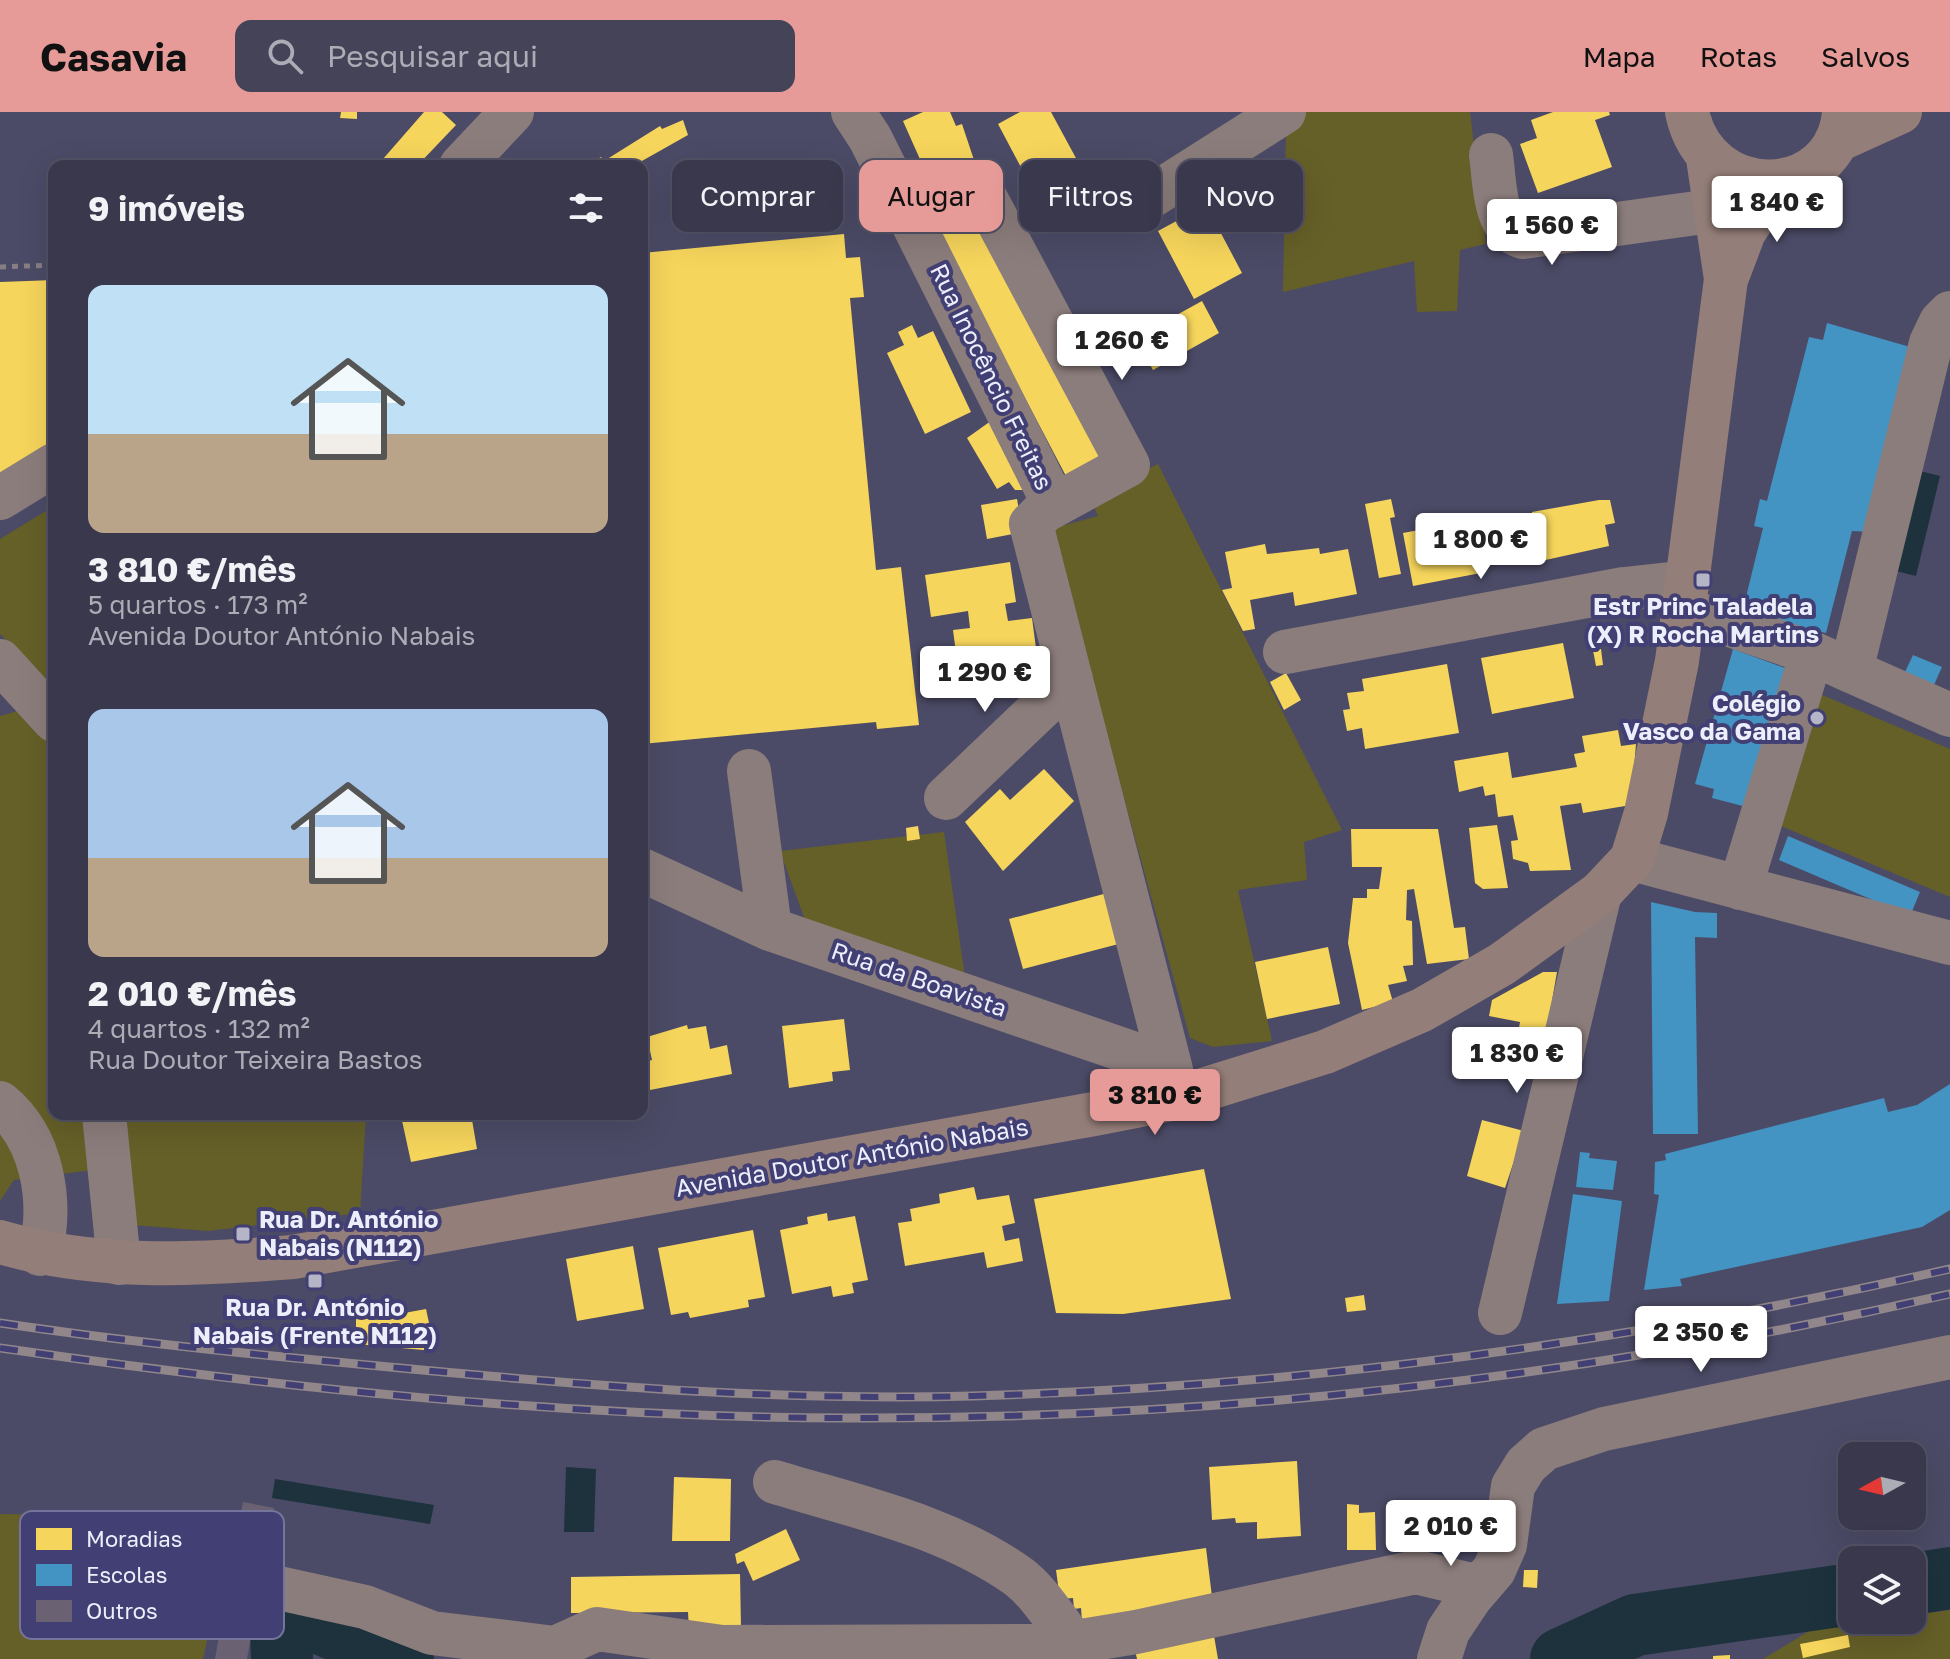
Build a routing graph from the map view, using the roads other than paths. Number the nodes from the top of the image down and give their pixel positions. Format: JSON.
{"nodes":[{"id":1,"x":512,"y":112,"type":"edge"},
{"id":2,"x":853,"y":112,"type":"edge"},
{"id":3,"x":1284,"y":112,"type":"edge"},
{"id":4,"x":1687,"y":112,"type":"edge"},
{"id":5,"x":1900,"y":112,"type":"edge"},
{"id":6,"x":1840,"y":126,"type":"edge"},
{"id":7,"x":1491,"y":155,"type":"dead end"},
{"id":8,"x":1708,"y":158,"type":"junction"},
{"id":9,"x":467,"y":160,"type":"edge"},
{"id":10,"x":1777,"y":182,"type":"junction"},
{"id":11,"x":1161,"y":190,"type":"edge"},
{"id":12,"x":1718,"y":210,"type":"junction"},
{"id":13,"x":1003,"y":231,"type":"edge"},
{"id":14,"x":1726,"y":279,"type":"junction"},
{"id":15,"x":1950,"y":313,"type":"edge"},
{"id":16,"x":48,"y":469,"type":"edge"},
{"id":17,"x":0,"y":498,"type":"edge"},
{"id":18,"x":1044,"y":511,"type":"junction"},
{"id":19,"x":1686,"y":596,"type":"junction"},
{"id":20,"x":1285,"y":652,"type":"dead end"},
{"id":21,"x":1812,"y":653,"type":"junction"},
{"id":22,"x":0,"y":661,"type":"edge"},
{"id":23,"x":1851,"y":671,"type":"junction"},
{"id":24,"x":1071,"y":679,"type":"junction"},
{"id":25,"x":48,"y":713,"type":"edge"},
{"id":26,"x":1950,"y":715,"type":"edge"},
{"id":27,"x":749,"y":771,"type":"dead end"},
{"id":28,"x":946,"y":798,"type":"dead end"},
{"id":29,"x":1632,"y":859,"type":"junction"},
{"id":30,"x":648,"y":873,"type":"edge"},
{"id":31,"x":1740,"y":888,"type":"junction"},
{"id":32,"x":1600,"y":893,"type":"junction"},
{"id":33,"x":770,"y":929,"type":"junction"},
{"id":34,"x":1950,"y":943,"type":"edge"},
{"id":35,"x":1174,"y":1082,"type":"junction"},
{"id":36,"x":0,"y":1103,"type":"edge"},
{"id":37,"x":105,"y":1120,"type":"edge"},
{"id":38,"x":20,"y":1248,"type":"edge"},
{"id":39,"x":119,"y":1263,"type":"junction"},
{"id":40,"x":1500,"y":1313,"type":"dead end"},
{"id":41,"x":1950,"y":1357,"type":"edge"},
{"id":42,"x":775,"y":1482,"type":"dead end"},
{"id":43,"x":1479,"y":1587,"type":"junction"},
{"id":44,"x":284,"y":1589,"type":"edge"},
{"id":45,"x":1074,"y":1643,"type":"junction"},
{"id":46,"x":1439,"y":1659,"type":"edge"}],
"edges":[{"from":1,"to":9,"type":"street"},
{"from":2,"to":18,"type":"street","name":"Rua Inocêncio Freitas"},
{"from":3,"to":11,"type":"street"},
{"from":4,"to":8,"type":"main road","name":"Avenida Doutor António Nabais"},
{"from":5,"to":6,"type":"main road"},
{"from":6,"to":10,"type":"main road"},
{"from":7,"to":12,"type":"street"},
{"from":8,"to":10,"type":"main road"},
{"from":8,"to":12,"type":"main road","name":"Avenida Doutor António Nabais"},
{"from":10,"to":14,"type":"main road","name":"Avenida Doutor António Nabais"},
{"from":12,"to":14,"type":"main road","name":"Avenida Doutor António Nabais"},
{"from":13,"to":18,"type":"street"},
{"from":14,"to":19,"type":"main road","name":"Avenida Doutor António Nabais"},
{"from":15,"to":23,"type":"street"},
{"from":16,"to":17,"type":"street"},
{"from":18,"to":24,"type":"street","name":"Rua Inocêncio Freitas"},
{"from":19,"to":20,"type":"street"},
{"from":19,"to":21,"type":"street"},
{"from":19,"to":29,"type":"main road","name":"Avenida Doutor António Nabais"},
{"from":21,"to":23,"type":"street"},
{"from":21,"to":31,"type":"street"},
{"from":22,"to":25,"type":"street"},
{"from":23,"to":26,"type":"street"},
{"from":24,"to":28,"type":"street"},
{"from":24,"to":35,"type":"street","name":"Rua Inocêncio Freitas"},
{"from":27,"to":33,"type":"street"},
{"from":29,"to":31,"type":"street"},
{"from":29,"to":32,"type":"main road","name":"Avenida Doutor António Nabais"},
{"from":30,"to":33,"type":"street","name":"Rua da Boavista"},
{"from":31,"to":34,"type":"street"},
{"from":32,"to":35,"type":"main road","name":"Avenida Doutor António Nabais"},
{"from":32,"to":40,"type":"street"},
{"from":33,"to":35,"type":"street","name":"Rua da Boavista"},
{"from":35,"to":39,"type":"main road","name":"Avenida Doutor António Nabais"},
{"from":36,"to":38,"type":"street"},
{"from":37,"to":39,"type":"street"},
{"from":38,"to":39,"type":"main road","name":"Avenida Doutor António Nabais"},
{"from":41,"to":43,"type":"street"},
{"from":42,"to":45,"type":"street"},
{"from":43,"to":45,"type":"street"},
{"from":43,"to":46,"type":"street"},
{"from":44,"to":45,"type":"street"}]}
